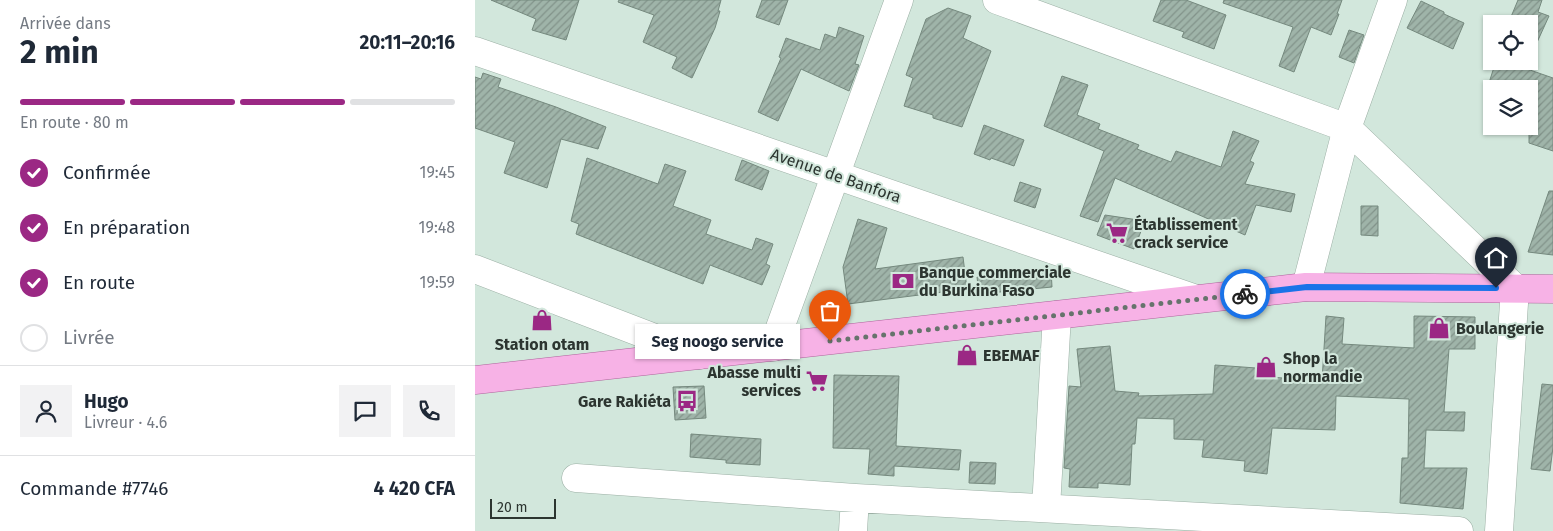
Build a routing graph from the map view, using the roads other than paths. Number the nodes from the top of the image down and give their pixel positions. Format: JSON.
{"nodes":[{"id":1,"x":899,"y":0,"type":"edge"},
{"id":2,"x":997,"y":0,"type":"edge"},
{"id":3,"x":1393,"y":0,"type":"edge"},
{"id":4,"x":475,"y":51,"type":"edge"},
{"id":5,"x":1347,"y":128,"type":"junction"},
{"id":6,"x":836,"y":175,"type":"junction"},
{"id":7,"x":475,"y":269,"type":"edge"},
{"id":8,"x":1307,"y":287,"type":"junction"},
{"id":9,"x":1515,"y":288,"type":"junction"},
{"id":10,"x":1553,"y":289,"type":"edge"},
{"id":11,"x":1196,"y":299,"type":"junction"},
{"id":12,"x":1057,"y":315,"type":"junction"},
{"id":13,"x":773,"y":347,"type":"junction"},
{"id":14,"x":699,"y":355,"type":"junction"},
{"id":15,"x":475,"y":380,"type":"edge"},
{"id":16,"x":576,"y":478,"type":"dead end"},
{"id":17,"x":855,"y":498,"type":"junction"},
{"id":18,"x":1046,"y":508,"type":"junction"},
{"id":19,"x":1244,"y":525,"type":"edge"},
{"id":20,"x":853,"y":531,"type":"edge"},
{"id":21,"x":1459,"y":531,"type":"edge"},
{"id":22,"x":1499,"y":531,"type":"edge"}],
"edges":[{"from":1,"to":6,"type":"street"},
{"from":2,"to":5,"type":"street"},
{"from":3,"to":5,"type":"street"},
{"from":4,"to":6,"type":"street","name":"Avenue de Banfora"},
{"from":5,"to":8,"type":"street"},
{"from":5,"to":9,"type":"street"},
{"from":6,"to":11,"type":"street","name":"Avenue de Banfora"},
{"from":6,"to":13,"type":"street"},
{"from":7,"to":14,"type":"street","name":"Avenue de Banfora"},
{"from":8,"to":9,"type":"main road","name":"Avenue de Banfora"},
{"from":8,"to":11,"type":"main road","name":"Avenue de Banfora"},
{"from":9,"to":10,"type":"main road","name":"Avenue de Banfora"},
{"from":9,"to":22,"type":"street"},
{"from":11,"to":12,"type":"main road","name":"Avenue de Banfora"},
{"from":12,"to":13,"type":"main road","name":"Avenue de Banfora"},
{"from":12,"to":18,"type":"street"},
{"from":13,"to":14,"type":"main road","name":"Avenue de Banfora"},
{"from":14,"to":15,"type":"main road","name":"Avenue de Banfora"},
{"from":16,"to":17,"type":"street"},
{"from":17,"to":18,"type":"street"},
{"from":17,"to":20,"type":"street"},
{"from":18,"to":19,"type":"street"},
{"from":19,"to":21,"type":"street"}]}
